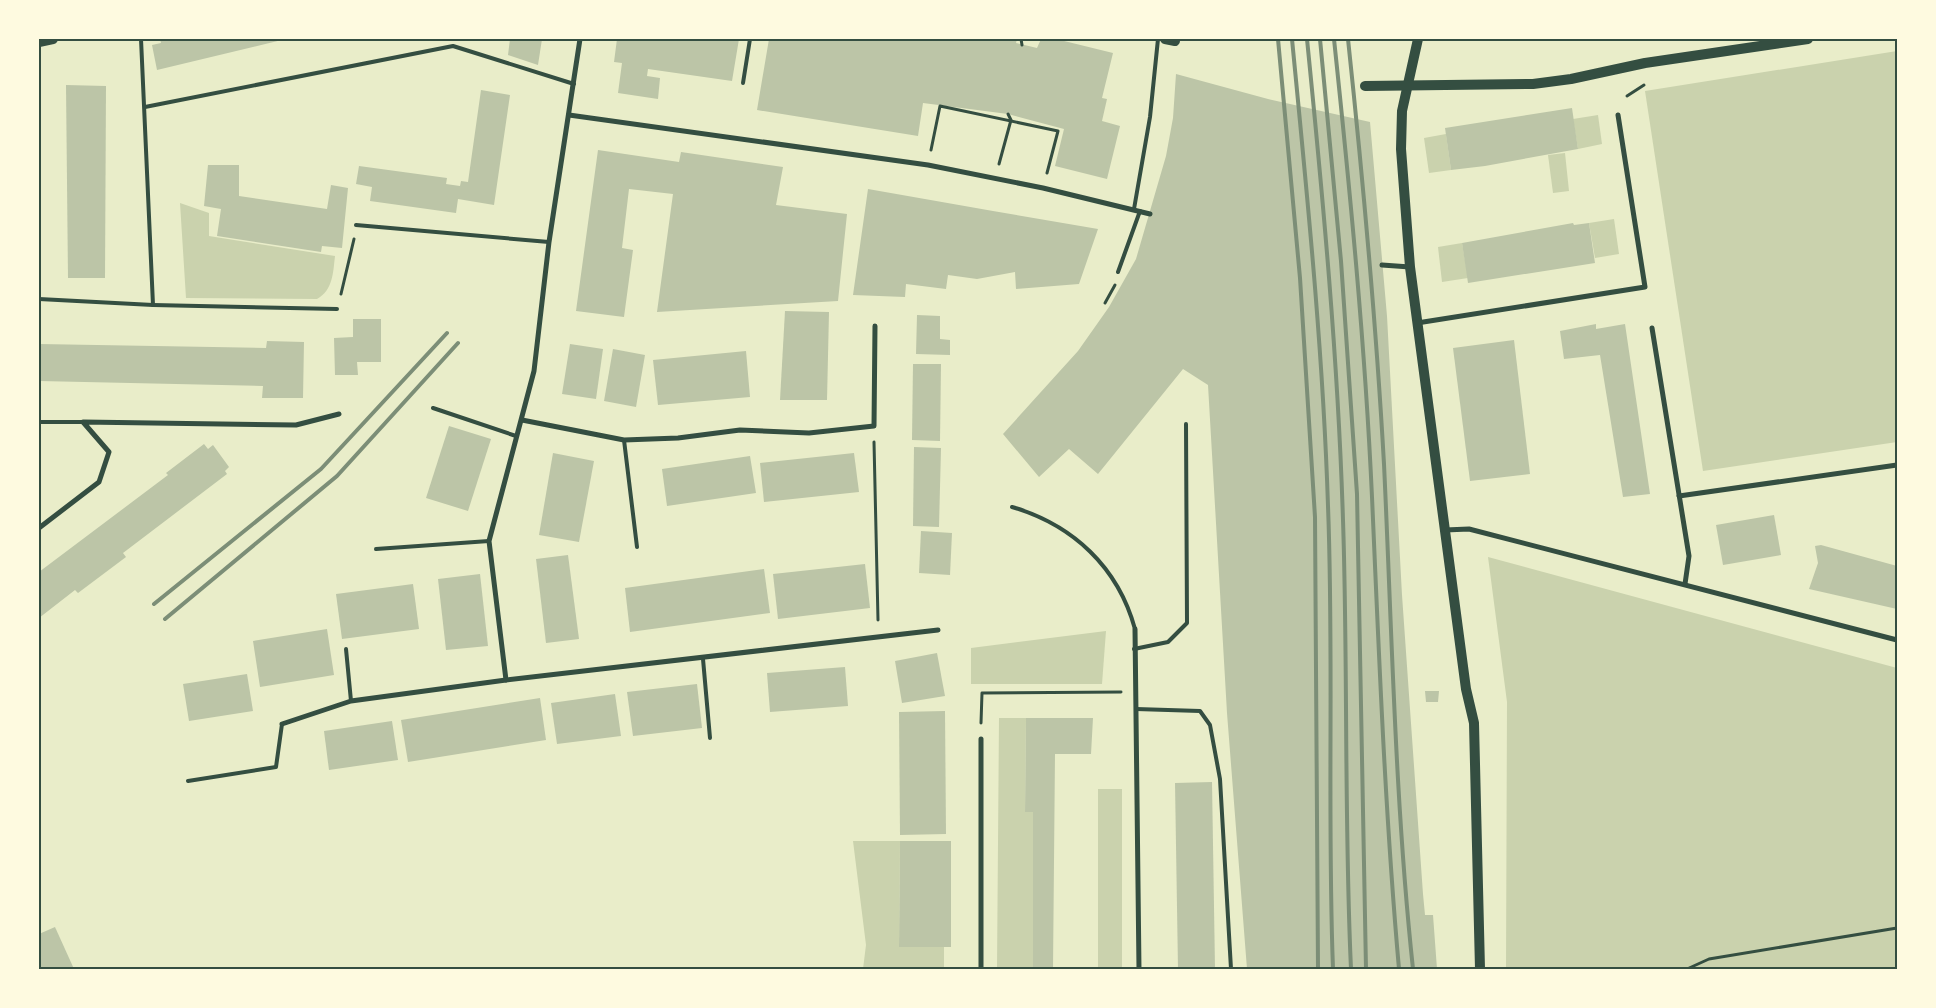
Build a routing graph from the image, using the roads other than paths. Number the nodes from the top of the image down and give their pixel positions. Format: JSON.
{"nodes":[{"id":1,"x":53,"y":39,"type":"edge"},
{"id":2,"x":141,"y":39,"type":"edge"},
{"id":3,"x":580,"y":39,"type":"edge"},
{"id":4,"x":750,"y":39,"type":"edge"},
{"id":5,"x":1158,"y":39,"type":"edge"},
{"id":6,"x":1418,"y":39,"type":"edge"},
{"id":7,"x":1808,"y":39,"type":"edge"},
{"id":8,"x":39,"y":42,"type":"edge"},
{"id":9,"x":744,"y":82,"type":"dead end"},
{"id":10,"x":574,"y":84,"type":"junction"},
{"id":11,"x":1364,"y":86,"type":"dead end"},
{"id":12,"x":1407,"y":86,"type":"junction"},
{"id":13,"x":144,"y":106,"type":"junction"},
{"id":14,"x":569,"y":114,"type":"junction"},
{"id":15,"x":1618,"y":115,"type":"dead end"},
{"id":16,"x":1136,"y":210,"type":"junction"},
{"id":17,"x":1150,"y":214,"type":"dead end"},
{"id":18,"x":356,"y":225,"type":"road end"},
{"id":19,"x":549,"y":242,"type":"junction"},
{"id":20,"x":1382,"y":265,"type":"dead end"},
{"id":21,"x":1410,"y":267,"type":"junction"},
{"id":22,"x":1118,"y":272,"type":"dead end"},
{"id":23,"x":39,"y":299,"type":"edge"},
{"id":24,"x":153,"y":306,"type":"junction"},
{"id":25,"x":337,"y":309,"type":"road end"},
{"id":26,"x":1418,"y":323,"type":"junction"},
{"id":27,"x":875,"y":326,"type":"dead end"},
{"id":28,"x":1652,"y":328,"type":"dead end"},
{"id":29,"x":434,"y":408,"type":"dead end"},
{"id":30,"x":338,"y":414,"type":"dead end"},
{"id":31,"x":522,"y":420,"type":"junction"},
{"id":32,"x":39,"y":422,"type":"edge"},
{"id":33,"x":83,"y":422,"type":"junction"},
{"id":34,"x":1186,"y":424,"type":"dead end"},
{"id":35,"x":516,"y":436,"type":"junction"},
{"id":36,"x":624,"y":440,"type":"junction"},
{"id":37,"x":1897,"y":464,"type":"edge"},
{"id":38,"x":1679,"y":496,"type":"junction"},
{"id":39,"x":1012,"y":507,"type":"dead end"},
{"id":40,"x":39,"y":528,"type":"edge"},
{"id":41,"x":1445,"y":530,"type":"junction"},
{"id":42,"x":489,"y":541,"type":"junction"},
{"id":43,"x":637,"y":546,"type":"dead end"},
{"id":44,"x":376,"y":549,"type":"dead end"},
{"id":45,"x":1685,"y":584,"type":"junction"},
{"id":46,"x":1135,"y":629,"type":"joint"},
{"id":47,"x":938,"y":630,"type":"dead end"},
{"id":48,"x":1897,"y":640,"type":"edge"},
{"id":49,"x":346,"y":649,"type":"dead end"},
{"id":50,"x":1134,"y":649,"type":"junction"},
{"id":51,"x":703,"y":658,"type":"junction"},
{"id":52,"x":506,"y":680,"type":"junction"},
{"id":53,"x":351,"y":701,"type":"junction"},
{"id":54,"x":1136,"y":709,"type":"junction"},
{"id":55,"x":282,"y":724,"type":"joint"},
{"id":56,"x":710,"y":738,"type":"dead end"},
{"id":57,"x":981,"y":739,"type":"road end"},
{"id":58,"x":188,"y":781,"type":"dead end"},
{"id":59,"x":981,"y":969,"type":"edge"},
{"id":60,"x":1139,"y":969,"type":"edge"},
{"id":61,"x":1230,"y":969,"type":"edge"},
{"id":62,"x":1480,"y":969,"type":"edge"}],
"edges":[{"from":1,"to":8,"type":"main road"},
{"from":2,"to":13,"type":"lane"},
{"from":3,"to":10,"type":"street"},
{"from":4,"to":9,"type":"lane"},
{"from":5,"to":16,"type":"lane"},
{"from":6,"to":12,"type":"main road"},
{"from":7,"to":12,"type":"main road"},
{"from":10,"to":13,"type":"lane"},
{"from":10,"to":14,"type":"street"},
{"from":11,"to":12,"type":"main road"},
{"from":12,"to":21,"type":"main road"},
{"from":13,"to":24,"type":"lane"},
{"from":14,"to":16,"type":"street"},
{"from":14,"to":19,"type":"street"},
{"from":15,"to":26,"type":"street"},
{"from":16,"to":17,"type":"street"},
{"from":16,"to":22,"type":"lane"},
{"from":18,"to":19,"type":"lane"},
{"from":19,"to":31,"type":"street"},
{"from":20,"to":21,"type":"street"},
{"from":21,"to":26,"type":"main road"},
{"from":23,"to":24,"type":"lane"},
{"from":24,"to":25,"type":"lane"},
{"from":26,"to":41,"type":"main road"},
{"from":27,"to":36,"type":"street"},
{"from":28,"to":38,"type":"street"},
{"from":29,"to":35,"type":"lane"},
{"from":30,"to":33,"type":"street"},
{"from":31,"to":35,"type":"street"},
{"from":31,"to":36,"type":"street"},
{"from":32,"to":33,"type":"lane"},
{"from":33,"to":40,"type":"street"},
{"from":34,"to":50,"type":"lane"},
{"from":35,"to":42,"type":"street"},
{"from":36,"to":43,"type":"lane"},
{"from":37,"to":38,"type":"street"},
{"from":38,"to":45,"type":"street"},
{"from":39,"to":46,"type":"lane"},
{"from":41,"to":45,"type":"street"},
{"from":41,"to":62,"type":"main road"},
{"from":42,"to":44,"type":"lane"},
{"from":42,"to":52,"type":"street"},
{"from":45,"to":48,"type":"street"},
{"from":46,"to":50,"type":"street"},
{"from":47,"to":51,"type":"street"},
{"from":49,"to":53,"type":"lane"},
{"from":50,"to":54,"type":"street"},
{"from":51,"to":52,"type":"street"},
{"from":51,"to":56,"type":"lane"},
{"from":52,"to":53,"type":"street"},
{"from":53,"to":55,"type":"street"},
{"from":54,"to":60,"type":"street"},
{"from":54,"to":61,"type":"lane"},
{"from":55,"to":58,"type":"lane"},
{"from":57,"to":59,"type":"street"}]}
